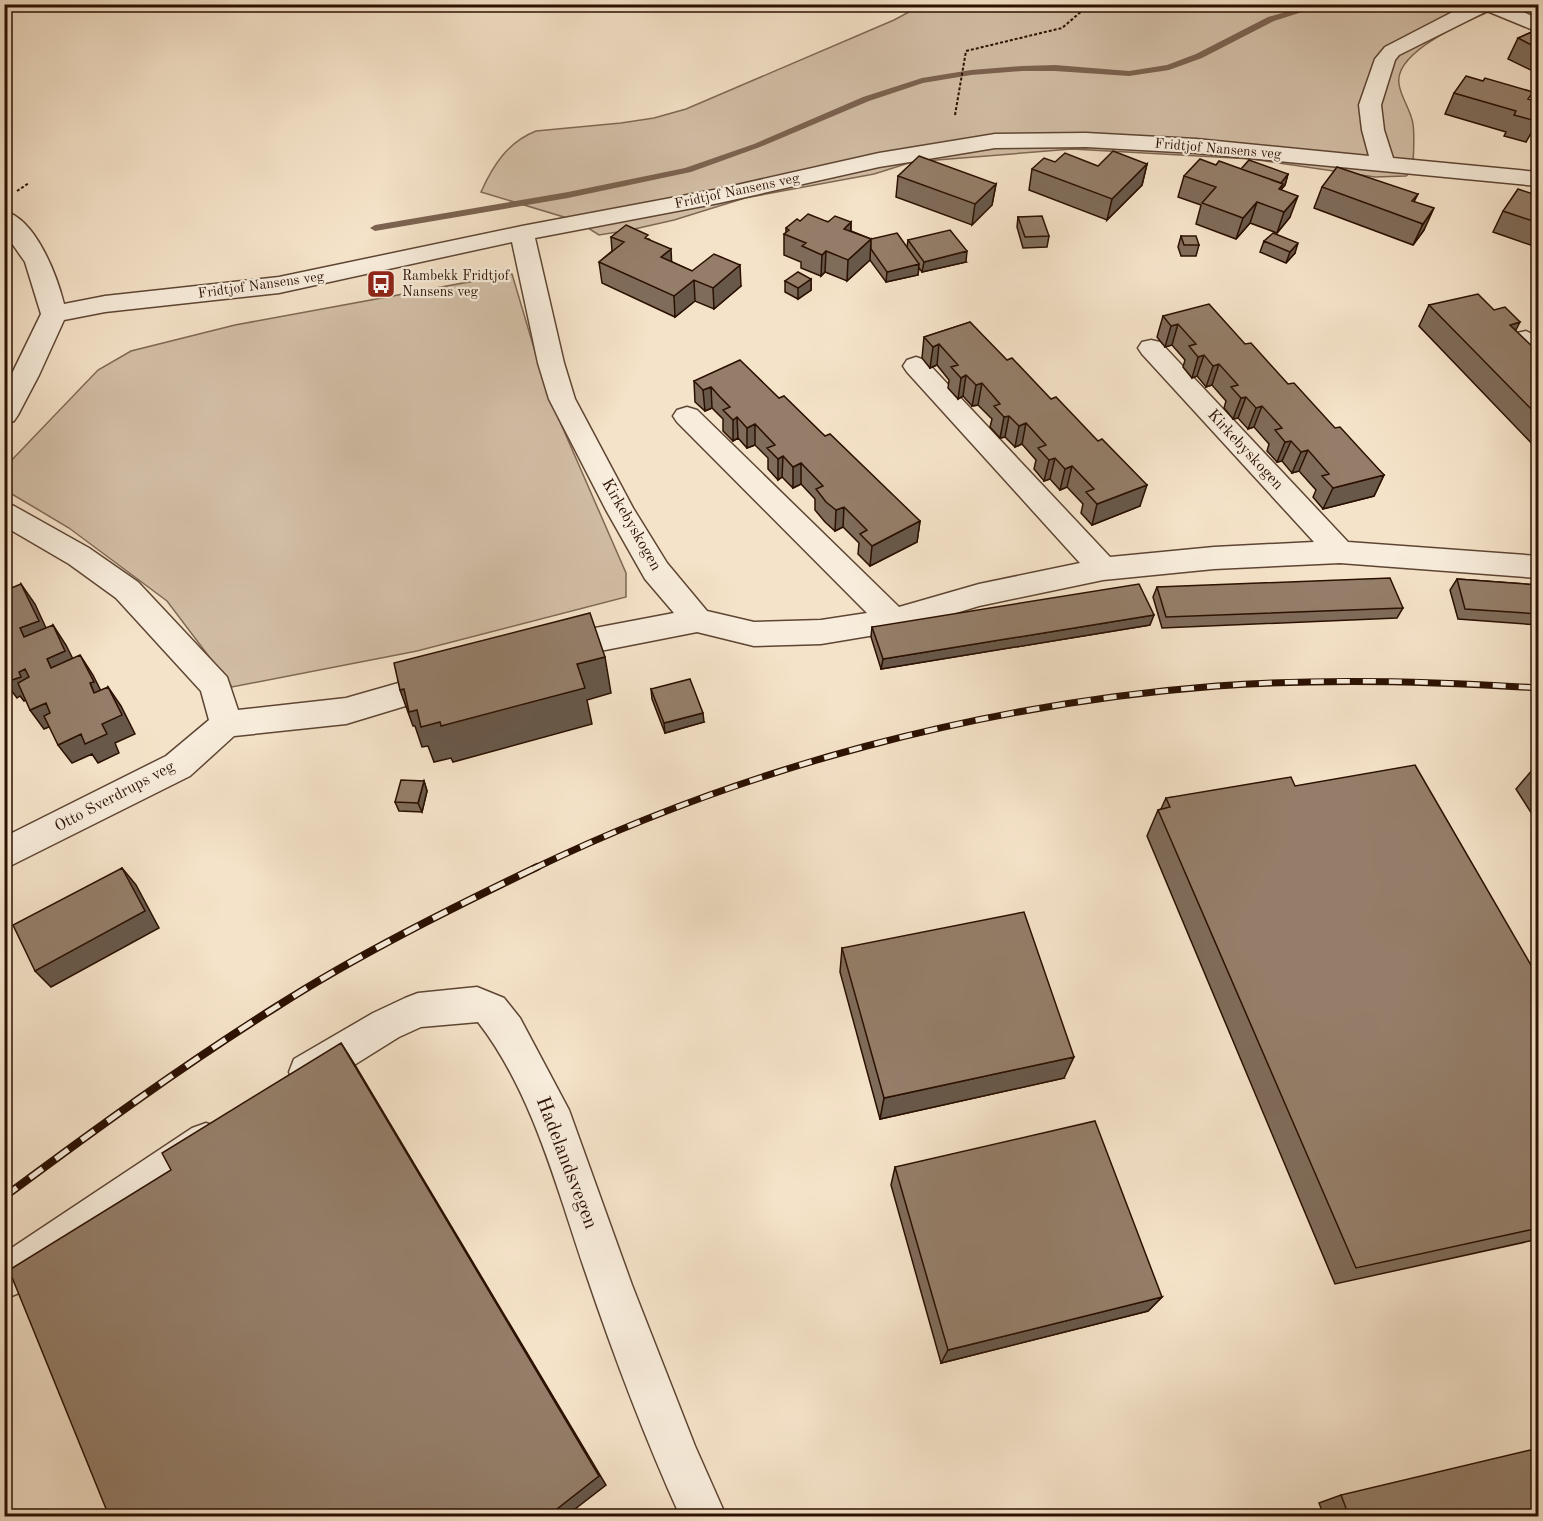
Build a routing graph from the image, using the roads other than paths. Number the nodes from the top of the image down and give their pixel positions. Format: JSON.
{"nodes":[{"id":1,"x":1487,"y":4,"type":"edge"},
{"id":2,"x":1539,"y":26,"type":"edge"},
{"id":3,"x":1383,"y":164,"type":"junction"},
{"id":4,"x":1539,"y":179,"type":"edge"},
{"id":5,"x":4,"y":218,"type":"edge"},
{"id":6,"x":522,"y":233,"type":"junction"},
{"id":7,"x":54,"y":314,"type":"junction"},
{"id":8,"x":1151,"y":348,"type":"dead end"},
{"id":9,"x":916,"y":366,"type":"dead end"},
{"id":10,"x":4,"y":415,"type":"edge"},
{"id":11,"x":687,"y":416,"type":"dead end"},
{"id":12,"x":4,"y":513,"type":"edge"},
{"id":13,"x":1340,"y":552,"type":"junction"},
{"id":14,"x":1539,"y":567,"type":"edge"},
{"id":15,"x":1103,"y":569,"type":"junction"},
{"id":16,"x":697,"y":620,"type":"junction"},
{"id":17,"x":893,"y":620,"type":"junction"},
{"id":18,"x":531,"y":657,"type":"edge"},
{"id":19,"x":466,"y":675,"type":"edge"},
{"id":20,"x":226,"y":724,"type":"junction"},
{"id":21,"x":4,"y":854,"type":"edge"},
{"id":22,"x":281,"y":1091,"type":"edge"},
{"id":23,"x":232,"y":1124,"type":"edge"},
{"id":24,"x":4,"y":1278,"type":"edge"},
{"id":25,"x":703,"y":1516,"type":"edge"}],
"edges":[{"from":1,"to":2,"type":"street"},
{"from":1,"to":3,"type":"street"},
{"from":3,"to":4,"type":"street","name":"Fridtjof Nansens veg"},
{"from":3,"to":6,"type":"street","name":"Fridtjof Nansens veg"},
{"from":5,"to":7,"type":"street"},
{"from":6,"to":7,"type":"street","name":"Fridtjof Nansens veg"},
{"from":6,"to":16,"type":"street","name":"Kirkebyskogen"},
{"from":7,"to":10,"type":"street"},
{"from":8,"to":13,"type":"street","name":"Kirkebyskogen"},
{"from":9,"to":15,"type":"street"},
{"from":11,"to":17,"type":"street"},
{"from":12,"to":20,"type":"street"},
{"from":13,"to":14,"type":"street"},
{"from":13,"to":15,"type":"street"},
{"from":15,"to":17,"type":"street"},
{"from":16,"to":17,"type":"street"},
{"from":16,"to":18,"type":"street"},
{"from":19,"to":20,"type":"street"},
{"from":20,"to":21,"type":"street","name":"Otto Sverdrups veg"},
{"from":22,"to":25,"type":"street","name":"Hadelandsvegen"},
{"from":23,"to":24,"type":"street"}]}
